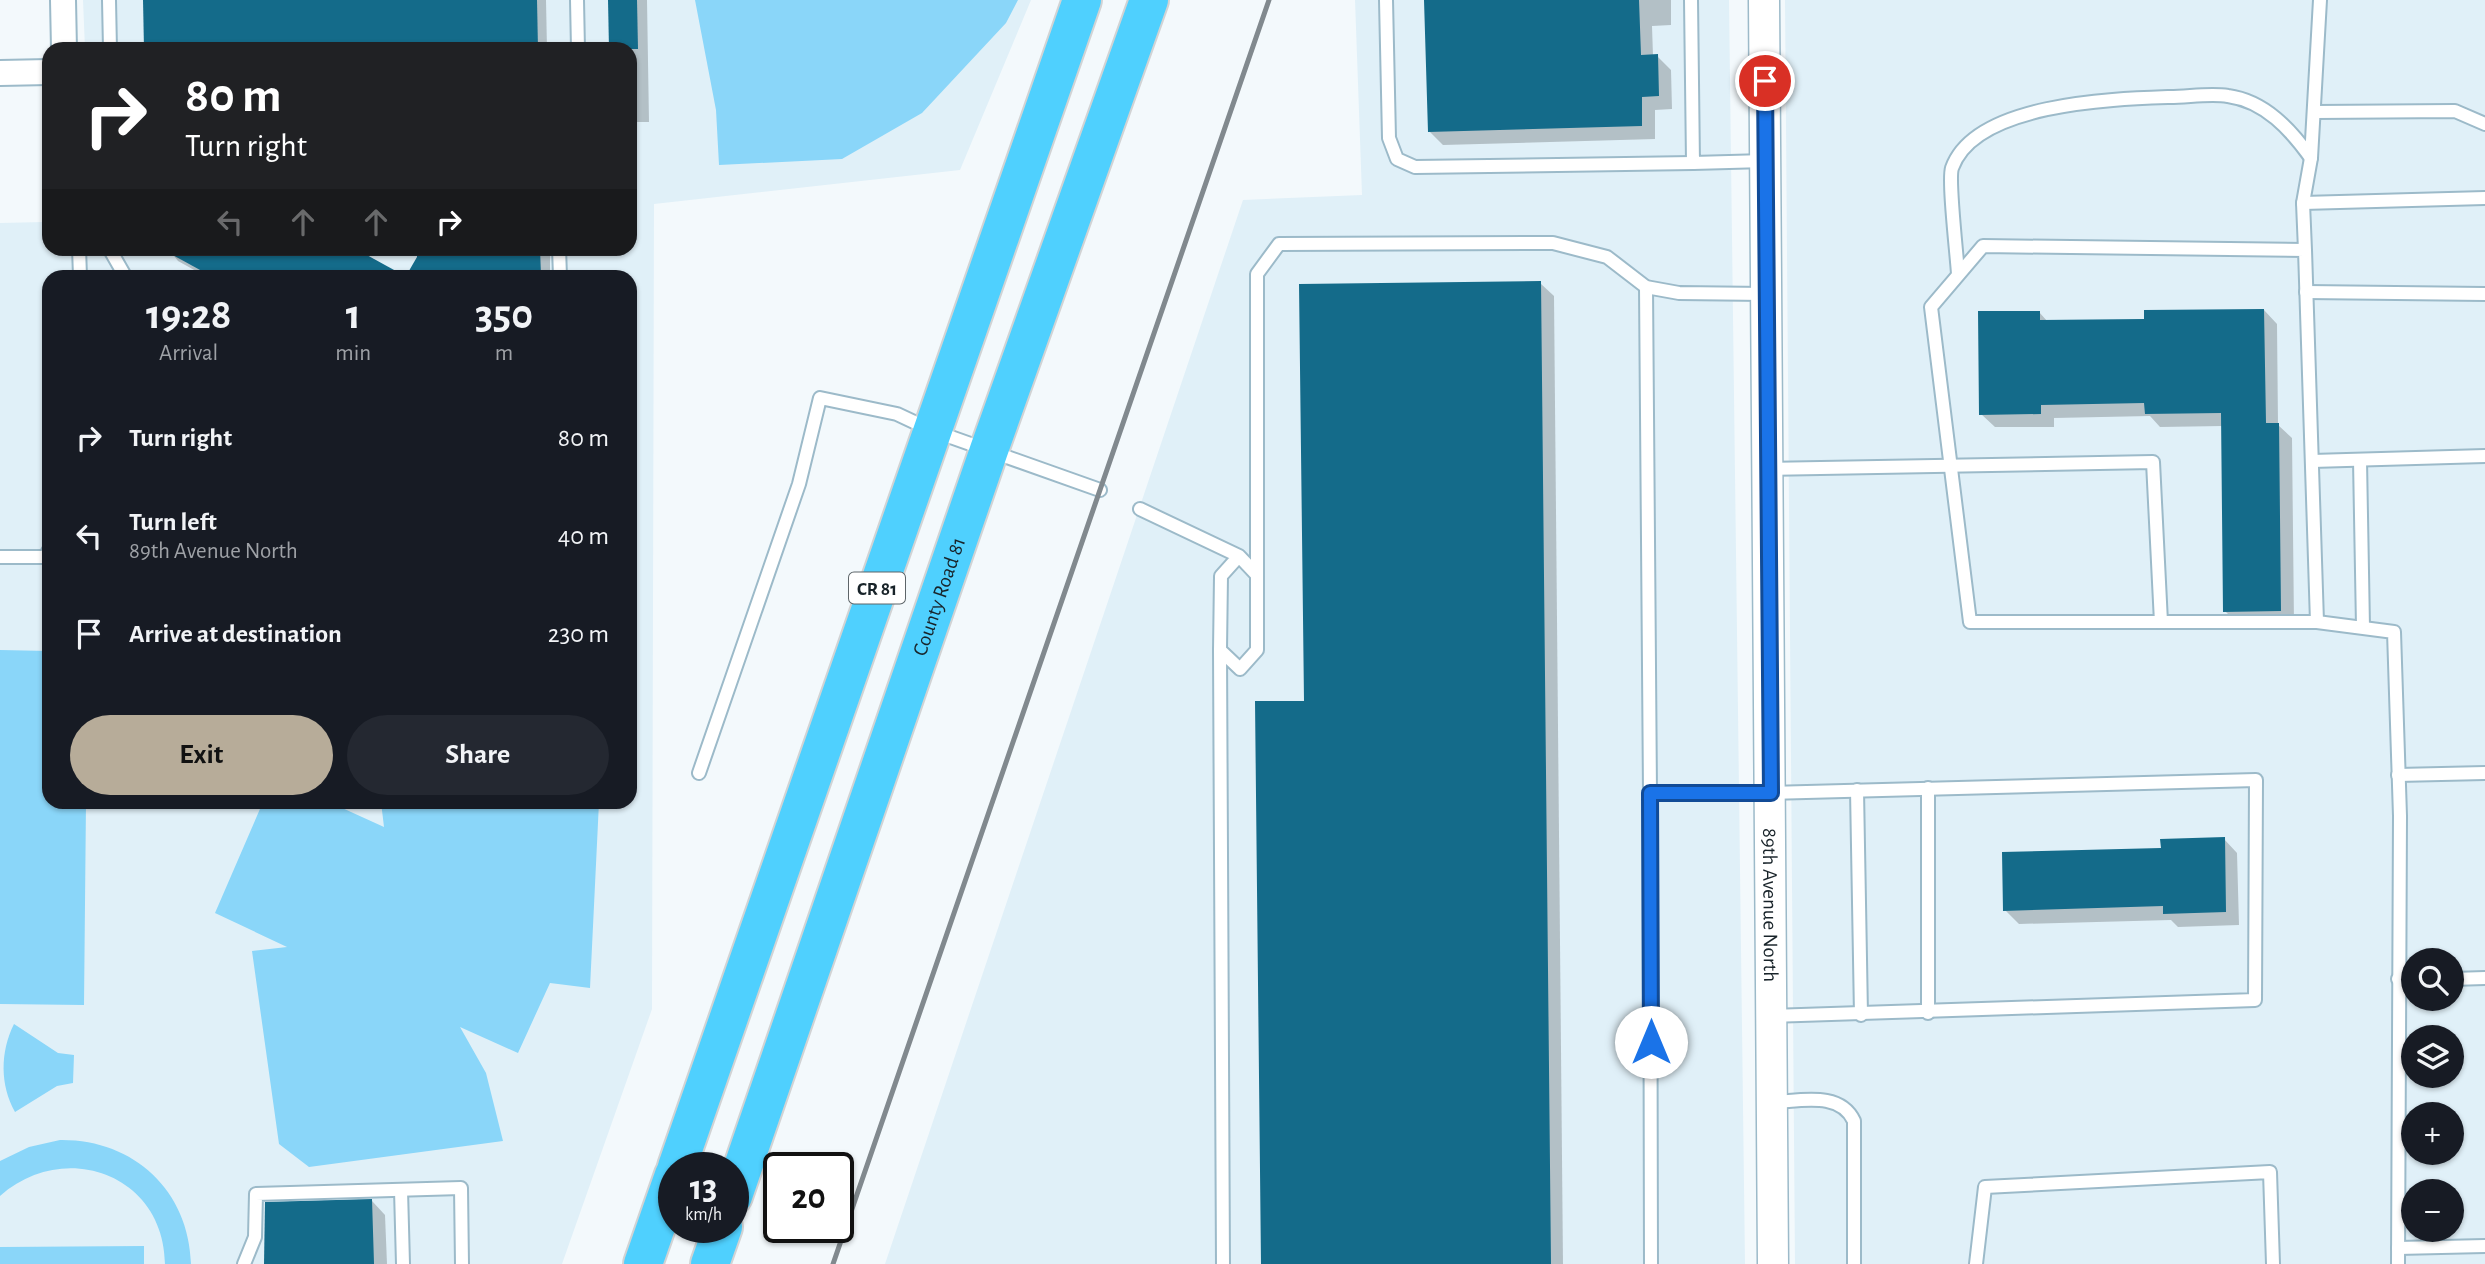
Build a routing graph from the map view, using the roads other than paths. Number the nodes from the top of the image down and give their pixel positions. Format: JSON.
{"nodes":[{"id":1,"x":63,"y":0,"type":"edge"},
{"id":2,"x":109,"y":0,"type":"edge"},
{"id":3,"x":577,"y":0,"type":"edge"},
{"id":4,"x":1082,"y":0,"type":"edge"},
{"id":5,"x":1149,"y":0,"type":"edge"},
{"id":6,"x":1386,"y":0,"type":"edge"},
{"id":7,"x":1691,"y":0,"type":"edge"},
{"id":8,"x":1764,"y":0,"type":"edge"},
{"id":9,"x":2320,"y":0,"type":"edge"},
{"id":10,"x":64,"y":42,"type":"edge"},
{"id":11,"x":110,"y":42,"type":"edge"},
{"id":12,"x":578,"y":42,"type":"edge"},
{"id":13,"x":42,"y":72,"type":"edge"},
{"id":14,"x":0,"y":73,"type":"edge"},
{"id":15,"x":2315,"y":111,"type":"junction"},
{"id":16,"x":2485,"y":124,"type":"edge"},
{"id":17,"x":2311,"y":158,"type":"junction"},
{"id":18,"x":1765,"y":161,"type":"junction"},
{"id":19,"x":1693,"y":163,"type":"junction"},
{"id":20,"x":2485,"y":198,"type":"edge"},
{"id":21,"x":2303,"y":203,"type":"junction"},
{"id":22,"x":2305,"y":250,"type":"junction"},
{"id":23,"x":1958,"y":274,"type":"junction"},
{"id":24,"x":1646,"y":286,"type":"junction"},
{"id":25,"x":2306,"y":292,"type":"junction"},
{"id":26,"x":1767,"y":294,"type":"junction"},
{"id":27,"x":2485,"y":294,"type":"edge"},
{"id":28,"x":931,"y":430,"type":"junction"},
{"id":29,"x":989,"y":450,"type":"junction"},
{"id":30,"x":2485,"y":456,"type":"edge"},
{"id":31,"x":2360,"y":460,"type":"junction"},
{"id":32,"x":2312,"y":461,"type":"junction"},
{"id":33,"x":1951,"y":466,"type":"junction"},
{"id":34,"x":1768,"y":469,"type":"junction"},
{"id":35,"x":1100,"y":490,"type":"dead end"},
{"id":36,"x":1140,"y":509,"type":"dead end"},
{"id":37,"x":1239,"y":556,"type":"junction"},
{"id":38,"x":0,"y":557,"type":"edge"},
{"id":39,"x":42,"y":557,"type":"edge"},
{"id":40,"x":1257,"y":575,"type":"junction"},
{"id":41,"x":2161,"y":622,"type":"junction"},
{"id":42,"x":2317,"y":622,"type":"junction"},
{"id":43,"x":2364,"y":628,"type":"junction"},
{"id":44,"x":1220,"y":650,"type":"junction"},
{"id":45,"x":699,"y":773,"type":"dead end"},
{"id":46,"x":2485,"y":773,"type":"edge"},
{"id":47,"x":2398,"y":775,"type":"junction"},
{"id":48,"x":1927,"y":788,"type":"junction"},
{"id":49,"x":1857,"y":790,"type":"junction"},
{"id":50,"x":1650,"y":793,"type":"junction"},
{"id":51,"x":1771,"y":793,"type":"junction"},
{"id":52,"x":2485,"y":978,"type":"edge"},
{"id":53,"x":2399,"y":979,"type":"joint"},
{"id":54,"x":2464,"y":979,"type":"edge"},
{"id":55,"x":1928,"y":1013,"type":"junction"},
{"id":56,"x":1861,"y":1015,"type":"junction"},
{"id":57,"x":1772,"y":1016,"type":"junction"},
{"id":58,"x":1773,"y":1102,"type":"junction"},
{"id":59,"x":682,"y":1152,"type":"edge"},
{"id":60,"x":748,"y":1152,"type":"edge"},
{"id":61,"x":401,"y":1190,"type":"junction"},
{"id":62,"x":658,"y":1221,"type":"edge"},
{"id":63,"x":717,"y":1243,"type":"edge"},
{"id":64,"x":2485,"y":1246,"type":"edge"},
{"id":65,"x":2398,"y":1248,"type":"junction"},
{"id":66,"x":244,"y":1264,"type":"edge"},
{"id":67,"x":402,"y":1264,"type":"edge"},
{"id":68,"x":462,"y":1264,"type":"edge"},
{"id":69,"x":643,"y":1264,"type":"edge"},
{"id":70,"x":710,"y":1264,"type":"edge"},
{"id":71,"x":1223,"y":1264,"type":"edge"},
{"id":72,"x":1651,"y":1264,"type":"edge"},
{"id":73,"x":1773,"y":1264,"type":"edge"},
{"id":74,"x":1854,"y":1264,"type":"edge"},
{"id":75,"x":1976,"y":1264,"type":"edge"},
{"id":76,"x":2273,"y":1264,"type":"edge"},
{"id":77,"x":2398,"y":1264,"type":"edge"}],
"edges":[{"from":1,"to":10,"type":"street"},
{"from":2,"to":11,"type":"lane"},
{"from":3,"to":12,"type":"lane"},
{"from":4,"to":28,"type":"highway","number":"CR 81"},
{"from":5,"to":29,"type":"highway","name":"County Road 81","number":"CR 81"},
{"from":6,"to":19,"type":"lane"},
{"from":7,"to":19,"type":"lane"},
{"from":8,"to":18,"type":"street","name":"89th Avenue North"},
{"from":9,"to":15,"type":"lane"},
{"from":13,"to":14,"type":"street"},
{"from":15,"to":16,"type":"lane"},
{"from":15,"to":17,"type":"lane"},
{"from":17,"to":21,"type":"lane"},
{"from":17,"to":23,"type":"lane"},
{"from":18,"to":19,"type":"lane"},
{"from":18,"to":26,"type":"street","name":"89th Avenue North"},
{"from":20,"to":21,"type":"lane"},
{"from":21,"to":22,"type":"lane"},
{"from":22,"to":23,"type":"lane"},
{"from":22,"to":25,"type":"lane"},
{"from":23,"to":33,"type":"lane"},
{"from":24,"to":26,"type":"lane"},
{"from":24,"to":40,"type":"lane"},
{"from":24,"to":50,"type":"lane"},
{"from":25,"to":27,"type":"lane"},
{"from":25,"to":32,"type":"lane"},
{"from":26,"to":34,"type":"street","name":"89th Avenue North"},
{"from":28,"to":29,"type":"lane"},
{"from":28,"to":45,"type":"lane"},
{"from":28,"to":59,"type":"highway","number":"CR 81"},
{"from":29,"to":35,"type":"lane"},
{"from":29,"to":60,"type":"highway","name":"County Road 81","number":"CR 81"},
{"from":30,"to":31,"type":"lane"},
{"from":31,"to":32,"type":"lane"},
{"from":31,"to":43,"type":"lane"},
{"from":32,"to":42,"type":"lane"},
{"from":33,"to":34,"type":"lane"},
{"from":33,"to":41,"type":"lane"},
{"from":33,"to":41,"type":"lane"},
{"from":34,"to":51,"type":"street","name":"89th Avenue North"},
{"from":36,"to":37,"type":"lane"},
{"from":37,"to":40,"type":"lane"},
{"from":37,"to":44,"type":"lane"},
{"from":38,"to":39,"type":"lane"},
{"from":40,"to":44,"type":"lane"},
{"from":41,"to":42,"type":"lane"},
{"from":42,"to":43,"type":"lane"},
{"from":43,"to":47,"type":"lane"},
{"from":44,"to":71,"type":"lane"},
{"from":46,"to":47,"type":"lane"},
{"from":47,"to":53,"type":"lane"},
{"from":48,"to":49,"type":"lane"},
{"from":48,"to":55,"type":"lane"},
{"from":48,"to":55,"type":"lane"},
{"from":49,"to":51,"type":"lane"},
{"from":49,"to":56,"type":"lane"},
{"from":50,"to":51,"type":"lane"},
{"from":50,"to":72,"type":"lane"},
{"from":51,"to":57,"type":"street","name":"89th Avenue North"},
{"from":52,"to":54,"type":"lane"},
{"from":53,"to":65,"type":"lane"},
{"from":55,"to":56,"type":"lane"},
{"from":56,"to":57,"type":"lane"},
{"from":57,"to":58,"type":"street","name":"89th Avenue North"},
{"from":58,"to":73,"type":"street","name":"89th Avenue North"},
{"from":58,"to":74,"type":"lane"},
{"from":61,"to":66,"type":"lane"},
{"from":61,"to":67,"type":"lane"},
{"from":61,"to":68,"type":"lane"},
{"from":62,"to":69,"type":"highway"},
{"from":63,"to":70,"type":"highway"},
{"from":64,"to":65,"type":"lane"},
{"from":65,"to":77,"type":"lane"},
{"from":75,"to":76,"type":"lane"}]}
